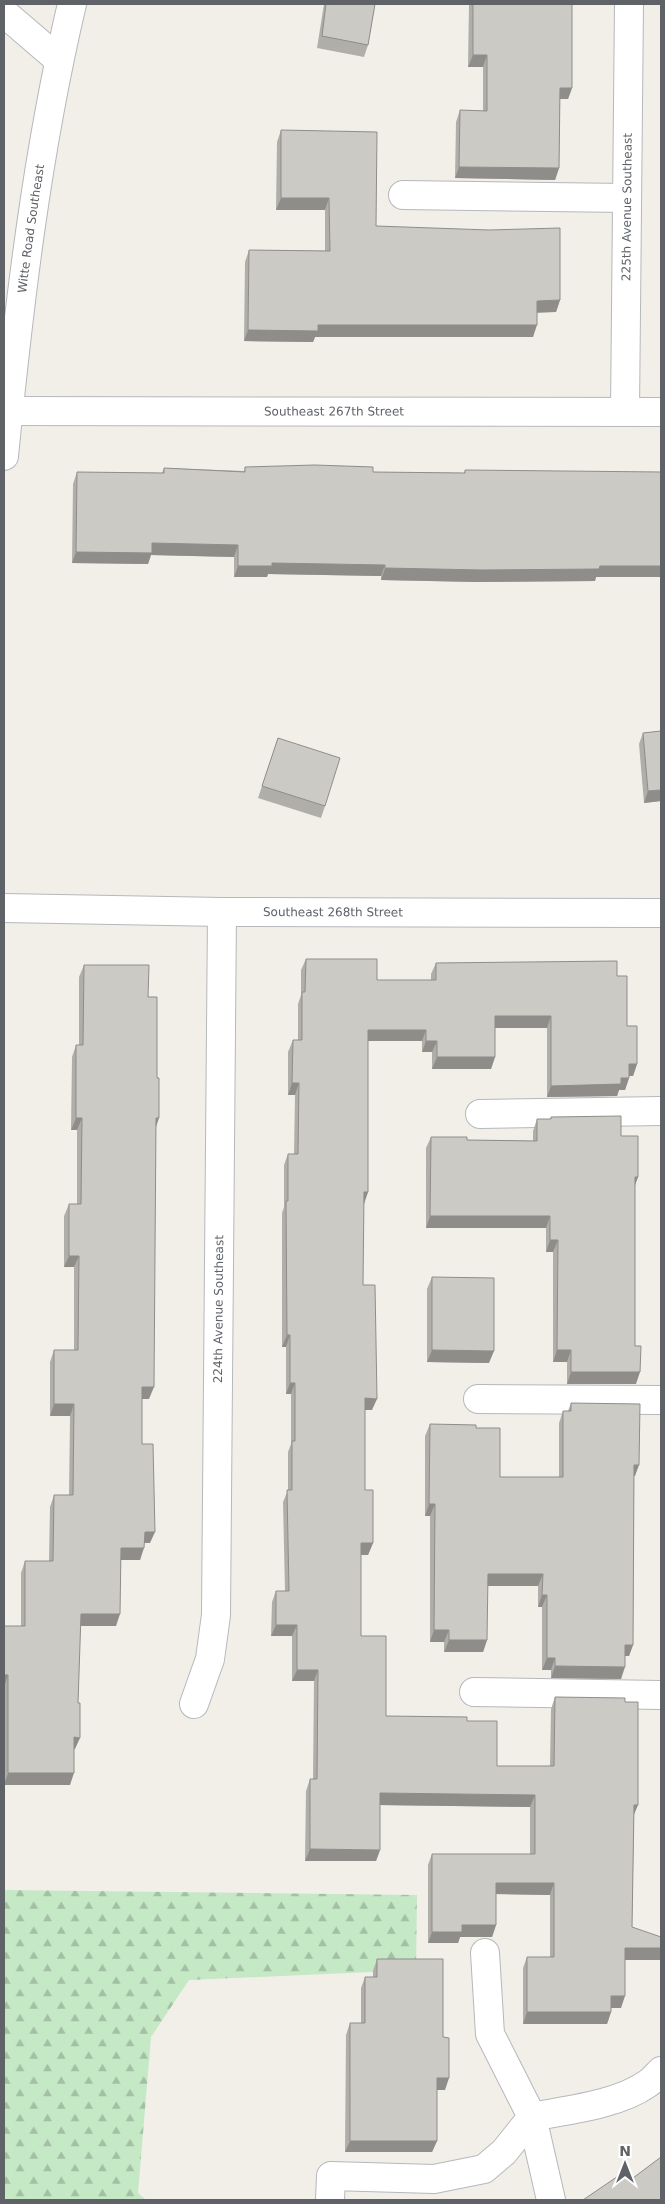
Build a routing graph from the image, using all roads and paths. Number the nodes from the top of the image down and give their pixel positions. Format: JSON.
{"nodes":[{"id":1,"x":72,"y":4,"type":"edge"},
{"id":2,"x":630,"y":4,"type":"edge"},
{"id":3,"x":4,"y":13,"type":"edge"},
{"id":4,"x":59,"y":60,"type":"junction"},
{"id":5,"x":403,"y":195,"type":"dead end"},
{"id":6,"x":627,"y":198,"type":"junction"},
{"id":7,"x":8,"y":411,"type":"junction"},
{"id":8,"x":625,"y":411,"type":"junction"},
{"id":9,"x":661,"y":412,"type":"edge"},
{"id":10,"x":4,"y":456,"type":"edge"},
{"id":11,"x":4,"y":908,"type":"edge"},
{"id":12,"x":222,"y":912,"type":"junction"},
{"id":13,"x":661,"y":913,"type":"edge"},
{"id":14,"x":661,"y":1110,"type":"edge"},
{"id":15,"x":480,"y":1114,"type":"dead end"},
{"id":16,"x":478,"y":1399,"type":"dead end"},
{"id":17,"x":661,"y":1400,"type":"edge"},
{"id":18,"x":474,"y":1692,"type":"dead end"},
{"id":19,"x":661,"y":1695,"type":"edge"},
{"id":20,"x":194,"y":1704,"type":"dead end"},
{"id":21,"x":484,"y":1953,"type":"dead end"},
{"id":22,"x":661,"y":2071,"type":"edge"},
{"id":23,"x":532,"y":2117,"type":"junction"},
{"id":24,"x":330,"y":2200,"type":"edge"},
{"id":25,"x":551,"y":2200,"type":"edge"}],
"edges":[{"from":1,"to":4,"type":"street","name":"Witte Road Southeast"},
{"from":2,"to":6,"type":"street","name":"225th Avenue Southeast"},
{"from":3,"to":4,"type":"street"},
{"from":4,"to":7,"type":"street","name":"Witte Road Southeast"},
{"from":5,"to":6,"type":"street"},
{"from":6,"to":8,"type":"street","name":"225th Avenue Southeast"},
{"from":7,"to":8,"type":"street","name":"Southeast 267th Street"},
{"from":7,"to":10,"type":"street","name":"Witte Road Southeast"},
{"from":8,"to":9,"type":"street","name":"Southeast 267th Street"},
{"from":11,"to":12,"type":"street","name":"Southeast 268th Street"},
{"from":12,"to":13,"type":"street","name":"Southeast 268th Street"},
{"from":12,"to":20,"type":"street","name":"224th Avenue Southeast"},
{"from":14,"to":15,"type":"street"},
{"from":16,"to":17,"type":"street"},
{"from":18,"to":19,"type":"street"},
{"from":21,"to":23,"type":"street"},
{"from":22,"to":23,"type":"street"},
{"from":23,"to":24,"type":"street"},
{"from":23,"to":25,"type":"street"}]}
